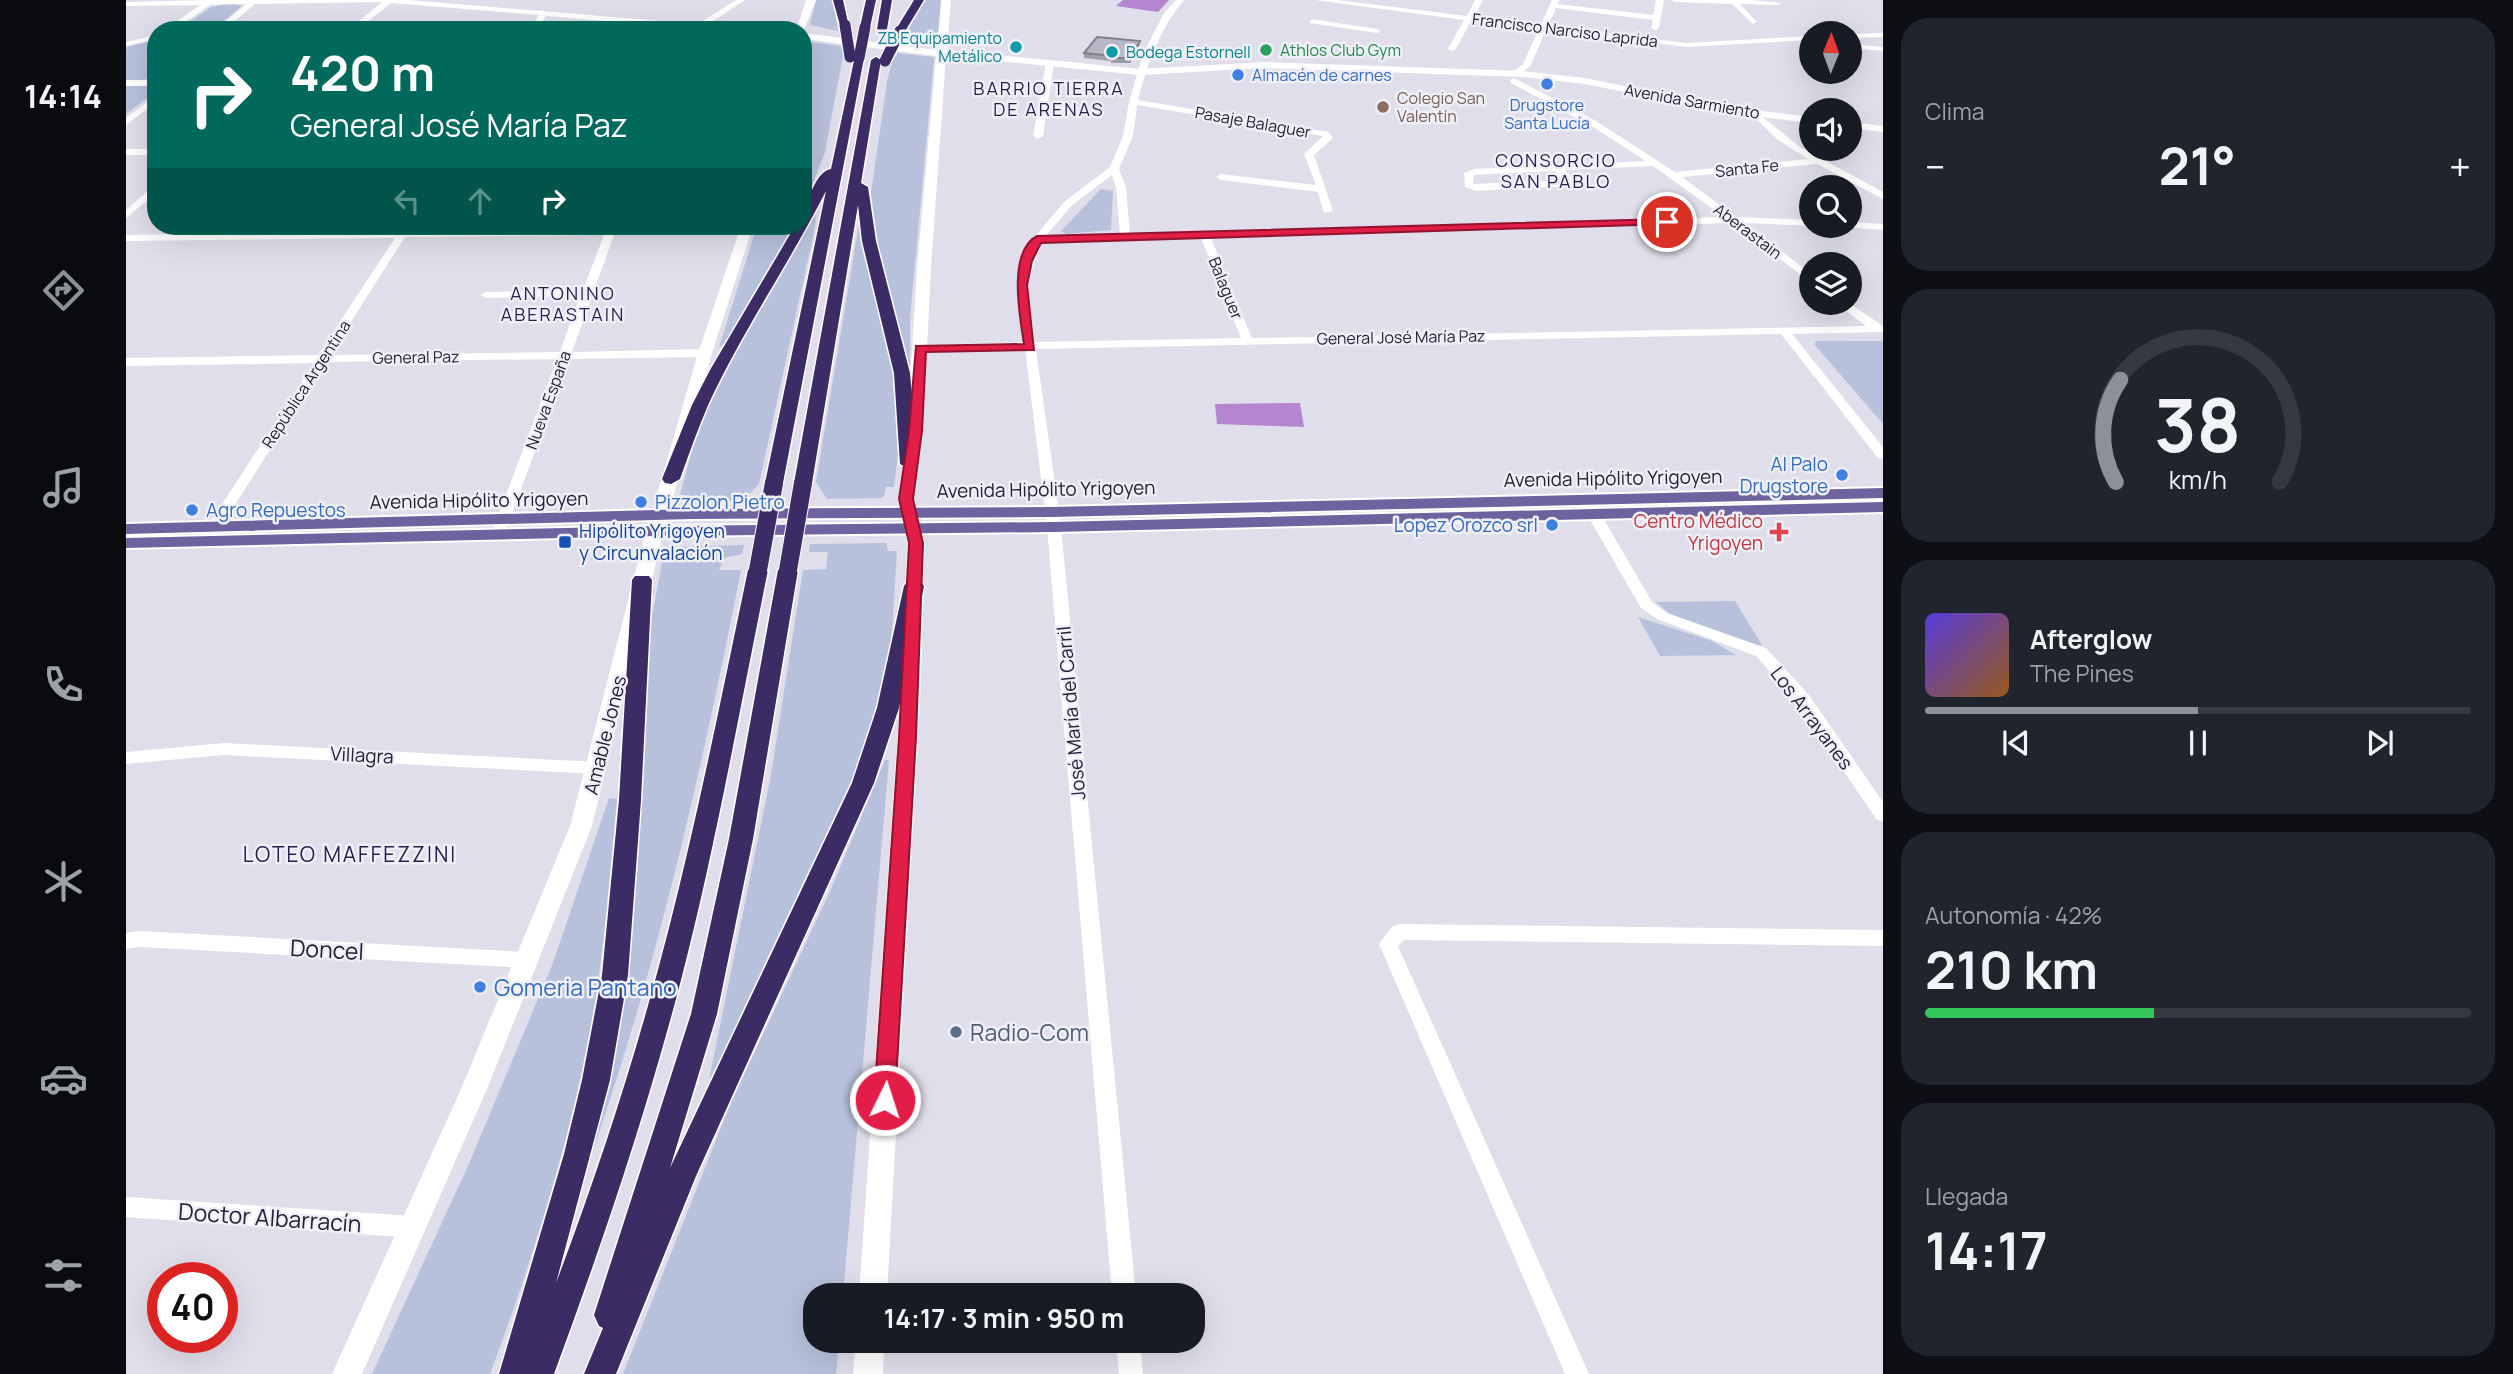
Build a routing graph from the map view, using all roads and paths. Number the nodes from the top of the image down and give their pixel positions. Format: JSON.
{"nodes":[{"id":1,"x":246,"y":0,"type":"edge"},
{"id":2,"x":256,"y":0,"type":"edge"},
{"id":3,"x":389,"y":0,"type":"edge"},
{"id":4,"x":741,"y":0,"type":"edge"},
{"id":5,"x":811,"y":0,"type":"edge"},
{"id":6,"x":838,"y":0,"type":"edge"},
{"id":7,"x":871,"y":0,"type":"edge"},
{"id":8,"x":887,"y":0,"type":"edge"},
{"id":9,"x":919,"y":0,"type":"edge"},
{"id":10,"x":946,"y":0,"type":"edge"},
{"id":11,"x":1180,"y":0,"type":"edge"},
{"id":12,"x":1319,"y":0,"type":"edge"},
{"id":13,"x":1398,"y":0,"type":"edge"},
{"id":14,"x":1479,"y":0,"type":"edge"},
{"id":15,"x":1660,"y":0,"type":"edge"},
{"id":16,"x":1675,"y":0,"type":"edge"},
{"id":17,"x":211,"y":1,"type":"edge"},
{"id":18,"x":1735,"y":2,"type":"edge"},
{"id":19,"x":1555,"y":3,"type":"edge"},
{"id":20,"x":1778,"y":3,"type":"dead end"},
{"id":21,"x":126,"y":4,"type":"edge"},
{"id":22,"x":1392,"y":9,"type":"junction"},
{"id":23,"x":544,"y":14,"type":"junction"},
{"id":24,"x":1656,"y":18,"type":"junction"},
{"id":25,"x":1469,"y":19,"type":"junction"},
{"id":26,"x":181,"y":21,"type":"edge"},
{"id":27,"x":230,"y":21,"type":"edge"},
{"id":28,"x":363,"y":21,"type":"edge"},
{"id":29,"x":539,"y":21,"type":"edge"},
{"id":30,"x":625,"y":21,"type":"edge"},
{"id":31,"x":705,"y":21,"type":"edge"},
{"id":32,"x":806,"y":21,"type":"edge"},
{"id":33,"x":1312,"y":21,"type":"dead end"},
{"id":34,"x":1754,"y":22,"type":"dead end"},
{"id":35,"x":1546,"y":28,"type":"junction"},
{"id":36,"x":1377,"y":31,"type":"junction"},
{"id":37,"x":812,"y":34,"type":"edge"},
{"id":38,"x":1883,"y":35,"type":"edge"},
{"id":39,"x":1862,"y":36,"type":"edge"},
{"id":40,"x":126,"y":38,"type":"edge"},
{"id":41,"x":147,"y":38,"type":"edge"},
{"id":42,"x":1371,"y":39,"type":"dead end"},
{"id":43,"x":147,"y":40,"type":"edge"},
{"id":44,"x":1652,"y":41,"type":"junction"},
{"id":45,"x":1799,"y":41,"type":"edge"},
{"id":46,"x":126,"y":44,"type":"edge"},
{"id":47,"x":1862,"y":47,"type":"edge"},
{"id":48,"x":1452,"y":49,"type":"dead end"},
{"id":49,"x":1883,"y":49,"type":"edge"},
{"id":50,"x":942,"y":51,"type":"junction"},
{"id":51,"x":855,"y":58,"type":"junction"},
{"id":52,"x":880,"y":61,"type":"junction"},
{"id":53,"x":1050,"y":63,"type":"junction"},
{"id":54,"x":1140,"y":72,"type":"junction"},
{"id":55,"x":1530,"y":75,"type":"junction"},
{"id":56,"x":1513,"y":77,"type":"junction"},
{"id":57,"x":126,"y":83,"type":"edge"},
{"id":58,"x":147,"y":83,"type":"edge"},
{"id":59,"x":1542,"y":94,"type":"junction"},
{"id":60,"x":1133,"y":102,"type":"junction"},
{"id":61,"x":147,"y":105,"type":"edge"},
{"id":62,"x":1754,"y":114,"type":"junction"},
{"id":63,"x":1799,"y":119,"type":"edge"},
{"id":64,"x":126,"y":122,"type":"edge"},
{"id":65,"x":1862,"y":126,"type":"edge"},
{"id":66,"x":1883,"y":129,"type":"edge"},
{"id":67,"x":1038,"y":136,"type":"dead end"},
{"id":68,"x":842,"y":145,"type":"junction"},
{"id":69,"x":1799,"y":148,"type":"edge"},
{"id":70,"x":126,"y":152,"type":"edge"},
{"id":71,"x":147,"y":152,"type":"edge"},
{"id":72,"x":860,"y":155,"type":"junction"},
{"id":73,"x":1820,"y":161,"type":"joint"},
{"id":74,"x":1655,"y":163,"type":"junction"},
{"id":75,"x":1558,"y":168,"type":"junction"},
{"id":76,"x":1114,"y":169,"type":"junction"},
{"id":77,"x":1674,"y":175,"type":"junction"},
{"id":78,"x":1221,"y":177,"type":"dead end"},
{"id":79,"x":1321,"y":189,"type":"junction"},
{"id":80,"x":147,"y":195,"type":"edge"},
{"id":81,"x":1883,"y":196,"type":"edge"},
{"id":82,"x":812,"y":204,"type":"edge"},
{"id":83,"x":1328,"y":211,"type":"dead end"},
{"id":84,"x":126,"y":215,"type":"edge"},
{"id":85,"x":1733,"y":220,"type":"junction"},
{"id":86,"x":1799,"y":223,"type":"edge"},
{"id":87,"x":1862,"y":226,"type":"edge"},
{"id":88,"x":1883,"y":227,"type":"edge"},
{"id":89,"x":1206,"y":234,"type":"junction"},
{"id":90,"x":206,"y":235,"type":"edge"},
{"id":91,"x":402,"y":235,"type":"edge"},
{"id":92,"x":609,"y":235,"type":"edge"},
{"id":93,"x":744,"y":235,"type":"edge"},
{"id":94,"x":796,"y":235,"type":"edge"},
{"id":95,"x":126,"y":237,"type":"edge"},
{"id":96,"x":1125,"y":237,"type":"junction"},
{"id":97,"x":1037,"y":240,"type":"junction"},
{"id":98,"x":1799,"y":270,"type":"edge"},
{"id":99,"x":587,"y":293,"type":"junction"},
{"id":100,"x":486,"y":295,"type":"dead end"},
{"id":101,"x":1860,"y":315,"type":"edge"},
{"id":102,"x":1880,"y":329,"type":"edge"},
{"id":103,"x":1783,"y":330,"type":"junction"},
{"id":104,"x":1247,"y":340,"type":"junction"},
{"id":105,"x":1030,"y":347,"type":"junction"},
{"id":106,"x":920,"y":348,"type":"junction"},
{"id":107,"x":705,"y":352,"type":"junction"},
{"id":108,"x":564,"y":355,"type":"junction"},
{"id":109,"x":322,"y":359,"type":"junction"},
{"id":110,"x":126,"y":362,"type":"edge"},
{"id":111,"x":1883,"y":455,"type":"edge"},
{"id":112,"x":909,"y":464,"type":"junction"},
{"id":113,"x":671,"y":479,"type":"junction"},
{"id":114,"x":1883,"y":493,"type":"edge"},
{"id":115,"x":1589,"y":507,"type":"junction"},
{"id":116,"x":1883,"y":507,"type":"edge"},
{"id":117,"x":1053,"y":519,"type":"junction"},
{"id":118,"x":911,"y":520,"type":"junction"},
{"id":119,"x":658,"y":524,"type":"junction"},
{"id":120,"x":500,"y":528,"type":"junction"},
{"id":121,"x":126,"y":529,"type":"edge"},
{"id":122,"x":210,"y":534,"type":"junction"},
{"id":123,"x":126,"y":543,"type":"edge"},
{"id":124,"x":642,"y":580,"type":"junction"},
{"id":125,"x":914,"y":586,"type":"junction"},
{"id":126,"x":126,"y":758,"type":"edge"},
{"id":127,"x":598,"y":768,"type":"junction"},
{"id":128,"x":1883,"y":815,"type":"edge"},
{"id":129,"x":1883,"y":938,"type":"edge"},
{"id":130,"x":126,"y":941,"type":"edge"},
{"id":131,"x":528,"y":960,"type":"junction"},
{"id":132,"x":126,"y":1207,"type":"edge"},
{"id":133,"x":414,"y":1227,"type":"junction"},
{"id":134,"x":874,"y":1283,"type":"edge"},
{"id":135,"x":1123,"y":1283,"type":"edge"},
{"id":136,"x":869,"y":1353,"type":"edge"},
{"id":137,"x":1130,"y":1353,"type":"edge"},
{"id":138,"x":347,"y":1374,"type":"edge"},
{"id":139,"x":514,"y":1374,"type":"edge"},
{"id":140,"x":538,"y":1374,"type":"edge"},
{"id":141,"x":591,"y":1374,"type":"edge"},
{"id":142,"x":600,"y":1374,"type":"edge"},
{"id":143,"x":867,"y":1374,"type":"edge"},
{"id":144,"x":1132,"y":1374,"type":"edge"},
{"id":145,"x":1577,"y":1374,"type":"edge"}],
"edges":[{"from":1,"to":2,"type":"street"},
{"from":1,"to":17,"type":"street"},
{"from":2,"to":3,"type":"street"},
{"from":2,"to":27,"type":"street"},
{"from":3,"to":23,"type":"street"},
{"from":3,"to":28,"type":"street"},
{"from":4,"to":31,"type":"street"},
{"from":5,"to":32,"type":"street"},
{"from":6,"to":51,"type":"highway","bridge":true},
{"from":7,"to":51,"type":"highway","bridge":true},
{"from":8,"to":52,"type":"highway"},
{"from":9,"to":52,"type":"highway","bridge":true},
{"from":10,"to":50,"type":"street"},
{"from":11,"to":54,"type":"street"},
{"from":12,"to":22,"type":"street","name":"Francisco Narciso Laprida"},
{"from":13,"to":22,"type":"street"},
{"from":14,"to":25,"type":"street"},
{"from":15,"to":24,"type":"street"},
{"from":16,"to":18,"type":"street"},
{"from":17,"to":21,"type":"street"},
{"from":17,"to":26,"type":"street"},
{"from":18,"to":20,"type":"street"},
{"from":18,"to":34,"type":"street"},
{"from":19,"to":24,"type":"street"},
{"from":19,"to":35,"type":"street"},
{"from":22,"to":25,"type":"street","name":"Francisco Narciso Laprida"},
{"from":22,"to":36,"type":"street"},
{"from":23,"to":29,"type":"street"},
{"from":23,"to":30,"type":"street"},
{"from":24,"to":44,"type":"street"},
{"from":25,"to":35,"type":"street","name":"Francisco Narciso Laprida"},
{"from":25,"to":48,"type":"street"},
{"from":33,"to":36,"type":"street"},
{"from":35,"to":44,"type":"street","name":"Francisco Narciso Laprida"},
{"from":35,"to":55,"type":"street"},
{"from":36,"to":42,"type":"street"},
{"from":37,"to":50,"type":"street"},
{"from":38,"to":39,"type":"street"},
{"from":40,"to":41,"type":"street"},
{"from":43,"to":46,"type":"street"},
{"from":44,"to":45,"type":"street","name":"Francisco Narciso Laprida"},
{"from":47,"to":49,"type":"street"},
{"from":50,"to":53,"type":"street"},
{"from":50,"to":106,"type":"street"},
{"from":51,"to":68,"type":"highway"},
{"from":52,"to":72,"type":"highway"},
{"from":53,"to":54,"type":"street"},
{"from":53,"to":67,"type":"street"},
{"from":54,"to":56,"type":"street"},
{"from":54,"to":60,"type":"street"},
{"from":55,"to":56,"type":"street","name":"Avenida Sarmiento"},
{"from":55,"to":56,"type":"street"},
{"from":55,"to":59,"type":"street","name":"Aberastain"},
{"from":55,"to":62,"type":"street","name":"Avenida Sarmiento"},
{"from":56,"to":59,"type":"street","name":"Aberastain"},
{"from":57,"to":58,"type":"street"},
{"from":59,"to":74,"type":"street","name":"Aberastain"},
{"from":60,"to":76,"type":"street"},
{"from":60,"to":79,"type":"street","name":"Pasaje Balaguer"},
{"from":61,"to":64,"type":"street"},
{"from":62,"to":63,"type":"street","name":"Avenida Sarmiento"},
{"from":62,"to":69,"type":"street"},
{"from":65,"to":66,"type":"street"},
{"from":68,"to":82,"type":"highway"},
{"from":68,"to":140,"type":"highway","bridge":true},
{"from":70,"to":71,"type":"street"},
{"from":72,"to":112,"type":"highway"},
{"from":72,"to":141,"type":"highway","bridge":true},
{"from":73,"to":77,"type":"street","name":"Santa Fe"},
{"from":73,"to":81,"type":"street"},
{"from":74,"to":75,"type":"street"},
{"from":74,"to":77,"type":"street","name":"Aberastain"},
{"from":75,"to":75,"type":"street"},
{"from":76,"to":96,"type":"street"},
{"from":76,"to":97,"type":"street","name":"José María del Carril"},
{"from":77,"to":85,"type":"street","name":"Aberastain"},
{"from":78,"to":79,"type":"street"},
{"from":79,"to":83,"type":"street","name":"Pasaje Balaguer"},
{"from":80,"to":84,"type":"street"},
{"from":85,"to":86,"type":"street"},
{"from":85,"to":89,"type":"street"},
{"from":85,"to":98,"type":"street","name":"Aberastain"},
{"from":87,"to":88,"type":"street"},
{"from":89,"to":96,"type":"street"},
{"from":89,"to":104,"type":"street","name":"Balaguer"},
{"from":90,"to":95,"type":"street"},
{"from":91,"to":109,"type":"street","name":"República Argentina"},
{"from":92,"to":99,"type":"street","name":"Nueva España"},
{"from":93,"to":107,"type":"street","name":"Amable Jones"},
{"from":94,"to":113,"type":"highway"},
{"from":96,"to":97,"type":"street"},
{"from":97,"to":105,"type":"street","name":"José María del Carril"},
{"from":99,"to":100,"type":"street"},
{"from":99,"to":108,"type":"street","name":"Nueva España"},
{"from":101,"to":102,"type":"street"},
{"from":102,"to":103,"type":"street","name":"General José María Paz"},
{"from":103,"to":104,"type":"street","name":"General José María Paz"},
{"from":103,"to":111,"type":"street"},
{"from":104,"to":105,"type":"street","name":"General José María Paz"},
{"from":105,"to":106,"type":"street","name":"General José María Paz"},
{"from":105,"to":117,"type":"street","name":"José María del Carril"},
{"from":106,"to":112,"type":"street"},
{"from":107,"to":108,"type":"street","name":"General Paz"},
{"from":107,"to":113,"type":"street","name":"Amable Jones"},
{"from":108,"to":109,"type":"street","name":"General Paz"},
{"from":108,"to":120,"type":"street","name":"Nueva España"},
{"from":109,"to":110,"type":"street","name":"General Paz"},
{"from":109,"to":122,"type":"street","name":"República Argentina"},
{"from":112,"to":118,"type":"street"},
{"from":113,"to":119,"type":"street","name":"Amable Jones"},
{"from":114,"to":115,"type":"main road","name":"Avenida Hipólito Yrigoyen"},
{"from":115,"to":116,"type":"main road","name":"Avenida Hipólito Yrigoyen"},
{"from":115,"to":117,"type":"main road","name":"Avenida Hipólito Yrigoyen"},
{"from":115,"to":128,"type":"street","name":"Los Arrayanes"},
{"from":117,"to":118,"type":"main road","name":"Avenida Hipólito Yrigoyen"},
{"from":117,"to":135,"type":"street","name":"José María del Carril"},
{"from":118,"to":119,"type":"main road","name":"Avenida Hipólito Yrigoyen"},
{"from":118,"to":125,"type":"street"},
{"from":119,"to":120,"type":"main road","name":"Avenida Hipólito Yrigoyen"},
{"from":119,"to":124,"type":"street","name":"Amable Jones"},
{"from":120,"to":122,"type":"main road","name":"Avenida Hipólito Yrigoyen"},
{"from":121,"to":122,"type":"main road","name":"Avenida Hipólito Yrigoyen"},
{"from":122,"to":123,"type":"main road","name":"Avenida Hipólito Yrigoyen"},
{"from":124,"to":127,"type":"street","name":"Amable Jones"},
{"from":124,"to":139,"type":"highway"},
{"from":125,"to":134,"type":"street"},
{"from":125,"to":142,"type":"highway"},
{"from":126,"to":127,"type":"street","name":"Villagra"},
{"from":127,"to":131,"type":"street","name":"Amable Jones"},
{"from":129,"to":145,"type":"street"},
{"from":130,"to":131,"type":"street","name":"Doncel"},
{"from":131,"to":133,"type":"street","name":"Amable Jones"},
{"from":132,"to":133,"type":"street","name":"Doctor Albarracín"},
{"from":133,"to":138,"type":"street","name":"Amable Jones"},
{"from":136,"to":143,"type":"street"},
{"from":137,"to":144,"type":"street"}]}
